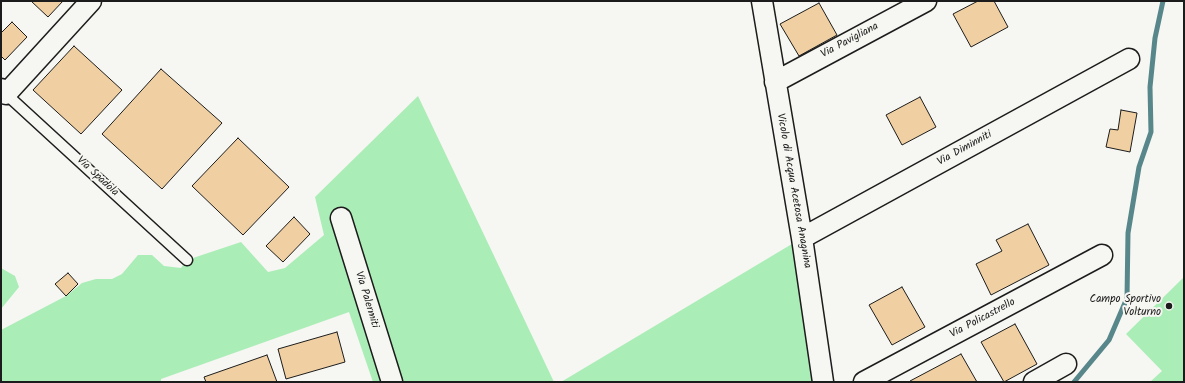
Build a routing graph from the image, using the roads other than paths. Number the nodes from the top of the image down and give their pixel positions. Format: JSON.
{"nodes":[{"id":1,"x":91,"y":1,"type":"edge"},
{"id":2,"x":762,"y":1,"type":"edge"},
{"id":3,"x":926,"y":1,"type":"edge"},
{"id":4,"x":1129,"y":59,"type":"dead end"},
{"id":5,"x":775,"y":82,"type":"junction"},
{"id":6,"x":4,"y":91,"type":"edge"},
{"id":7,"x":341,"y":218,"type":"dead end"},
{"id":8,"x":802,"y":238,"type":"junction"},
{"id":9,"x":1102,"y":255,"type":"dead end"},
{"id":10,"x":187,"y":260,"type":"dead end"},
{"id":11,"x":1066,"y":364,"type":"dead end"},
{"id":12,"x":392,"y":382,"type":"edge"},
{"id":13,"x":822,"y":382,"type":"edge"},
{"id":14,"x":864,"y":382,"type":"edge"},
{"id":15,"x":1034,"y":382,"type":"edge"}],
"edges":[{"from":1,"to":6,"type":"street","name":"Via Spadola"},
{"from":2,"to":5,"type":"street","name":"Vicolo di Acqua Acetosa Anagnina"},
{"from":3,"to":5,"type":"street","name":"Via Pavigliana"},
{"from":4,"to":8,"type":"street","name":"Via Diminniti"},
{"from":5,"to":8,"type":"street","name":"Vicolo di Acqua Acetosa Anagnina"},
{"from":6,"to":10,"type":"lane","name":"Via Spadola"},
{"from":7,"to":12,"type":"street","name":"Via Palermiti"},
{"from":8,"to":13,"type":"street","name":"Vicolo di Acqua Acetosa Anagnina"},
{"from":9,"to":14,"type":"street","name":"Via Policastrello"},
{"from":11,"to":15,"type":"street"}]}
